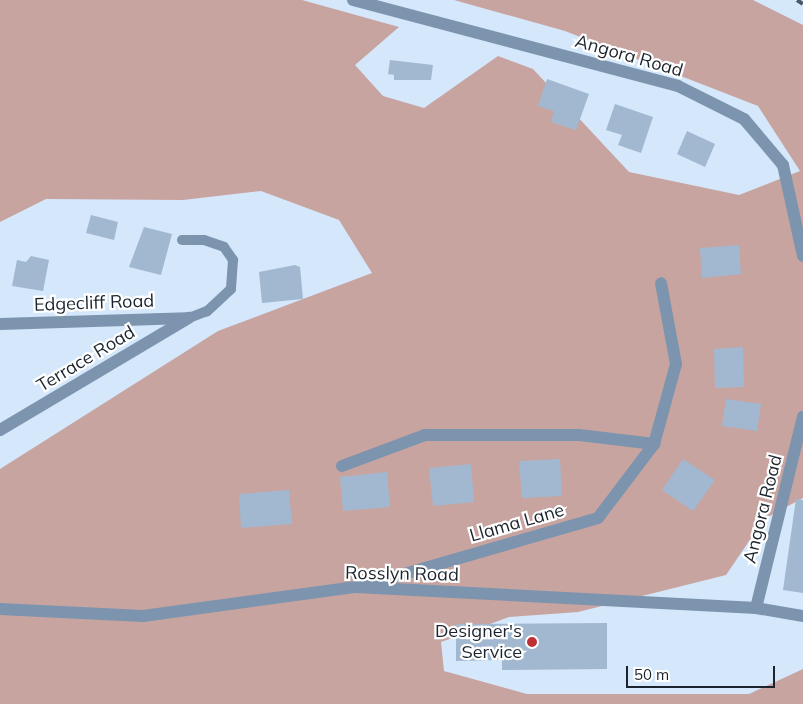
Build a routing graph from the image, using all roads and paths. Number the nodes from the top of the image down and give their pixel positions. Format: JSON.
{"nodes":[{"id":1,"x":353,"y":0,"type":"edge"},
{"id":2,"x":182,"y":240,"type":"dead end"},
{"id":3,"x":803,"y":256,"type":"edge"},
{"id":4,"x":661,"y":283,"type":"dead end"},
{"id":5,"x":189,"y":318,"type":"junction"},
{"id":6,"x":0,"y":324,"type":"edge"},
{"id":7,"x":803,"y":417,"type":"edge"},
{"id":8,"x":0,"y":430,"type":"edge"},
{"id":9,"x":654,"y":444,"type":"junction"},
{"id":10,"x":342,"y":466,"type":"dead end"},
{"id":11,"x":356,"y":587,"type":"junction"},
{"id":12,"x":756,"y":608,"type":"junction"},
{"id":13,"x":0,"y":609,"type":"edge"},
{"id":14,"x":803,"y":616,"type":"edge"}],
"edges":[{"from":1,"to":3,"type":"street","name":"Angora Road"},
{"from":2,"to":5,"type":"lane"},
{"from":4,"to":9,"type":"street","name":"Llama Lane"},
{"from":5,"to":6,"type":"street","name":"Edgecliff Road"},
{"from":5,"to":8,"type":"street","name":"Terrace Road"},
{"from":7,"to":12,"type":"street","name":"Angora Road"},
{"from":9,"to":10,"type":"street"},
{"from":9,"to":11,"type":"street","name":"Llama Lane"},
{"from":11,"to":12,"type":"street","name":"Rosslyn Road"},
{"from":11,"to":13,"type":"street","name":"Rosslyn Road"},
{"from":12,"to":14,"type":"street","name":"Rosslyn Road"}]}
